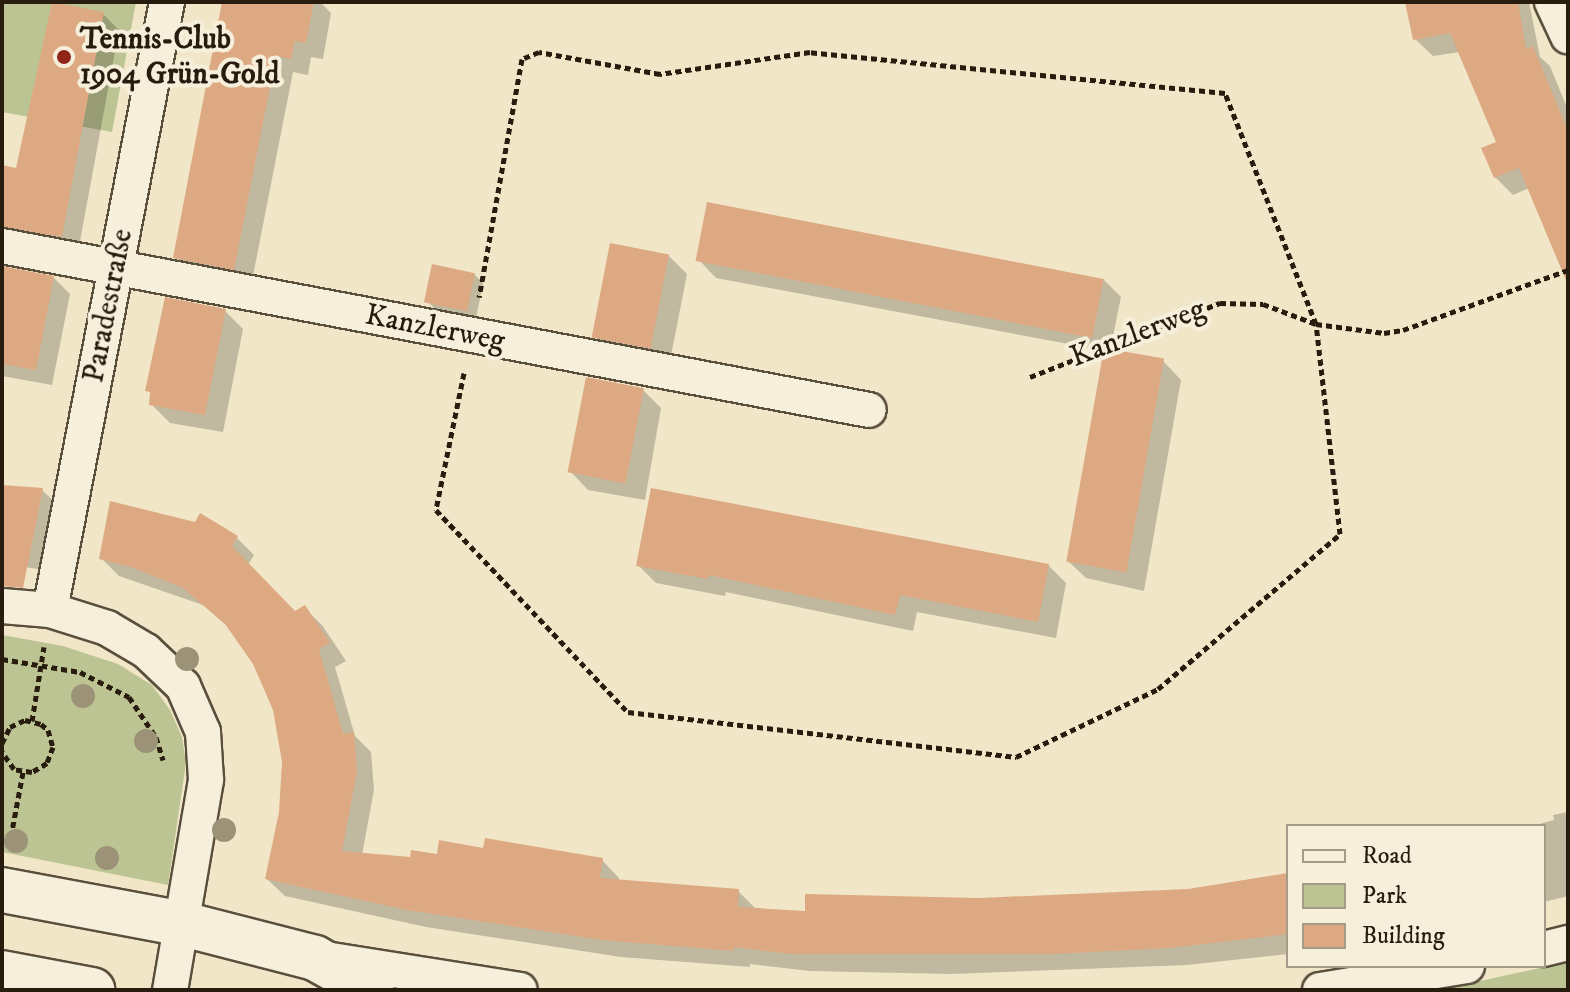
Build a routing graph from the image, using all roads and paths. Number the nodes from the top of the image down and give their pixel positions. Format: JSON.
{"nodes":[{"id":1,"x":167,"y":2,"type":"edge"},
{"id":2,"x":1552,"y":2,"type":"edge"},
{"id":3,"x":1568,"y":36,"type":"edge"},
{"id":4,"x":2,"y":246,"type":"edge"},
{"id":5,"x":116,"y":268,"type":"junction"},
{"id":6,"x":1568,"y":270,"type":"edge"},
{"id":7,"x":477,"y":306,"type":"dead end"},
{"id":8,"x":1316,"y":324,"type":"junction"},
{"id":9,"x":465,"y":367,"type":"dead end"},
{"id":10,"x":1030,"y":377,"type":"dead end"},
{"id":11,"x":869,"y":410,"type":"dead end"},
{"id":12,"x":2,"y":606,"type":"edge"},
{"id":13,"x":48,"y":626,"type":"junction"},
{"id":14,"x":2,"y":659,"type":"edge"},
{"id":15,"x":40,"y":667,"type":"junction"},
{"id":16,"x":32,"y":721,"type":"junction"},
{"id":17,"x":2,"y":743,"type":"edge"},
{"id":18,"x":2,"y":752,"type":"edge"},
{"id":19,"x":164,"y":764,"type":"dead end"},
{"id":20,"x":23,"y":772,"type":"junction"},
{"id":21,"x":5,"y":869,"type":"edge"},
{"id":22,"x":183,"y":924,"type":"junction"},
{"id":23,"x":1568,"y":943,"type":"edge"},
{"id":24,"x":1546,"y":948,"type":"edge"},
{"id":25,"x":315,"y":958,"type":"junction"},
{"id":26,"x":1455,"y":968,"type":"edge"},
{"id":27,"x":2,"y":973,"type":"edge"},
{"id":28,"x":428,"y":983,"type":"edge"},
{"id":29,"x":92,"y":990,"type":"edge"},
{"id":30,"x":170,"y":990,"type":"edge"},
{"id":31,"x":372,"y":990,"type":"edge"},
{"id":32,"x":520,"y":990,"type":"edge"},
{"id":33,"x":1320,"y":990,"type":"edge"}],
"edges":[{"from":1,"to":5,"type":"street","name":"Paradestraße"},
{"from":2,"to":3,"type":"street"},
{"from":4,"to":5,"type":"street","name":"Kanzlerweg"},
{"from":5,"to":11,"type":"street","name":"Kanzlerweg"},
{"from":5,"to":13,"type":"street","name":"Paradestraße"},
{"from":6,"to":8,"type":"path","name":"Kanzlerweg"},
{"from":7,"to":8,"type":"path"},
{"from":8,"to":9,"type":"path"},
{"from":8,"to":10,"type":"path","name":"Kanzlerweg"},
{"from":12,"to":13,"type":"street"},
{"from":13,"to":15,"type":"path"},
{"from":13,"to":22,"type":"street"},
{"from":14,"to":15,"type":"path"},
{"from":15,"to":16,"type":"path"},
{"from":15,"to":19,"type":"path"},
{"from":16,"to":17,"type":"path"},
{"from":16,"to":20,"type":"path"},
{"from":18,"to":20,"type":"path"},
{"from":20,"to":21,"type":"path"},
{"from":21,"to":22,"type":"street"},
{"from":22,"to":25,"type":"street"},
{"from":22,"to":30,"type":"street"},
{"from":23,"to":24,"type":"street"},
{"from":25,"to":28,"type":"street"},
{"from":25,"to":31,"type":"street"},
{"from":26,"to":33,"type":"street"},
{"from":27,"to":29,"type":"street"},
{"from":28,"to":32,"type":"street"}]}
